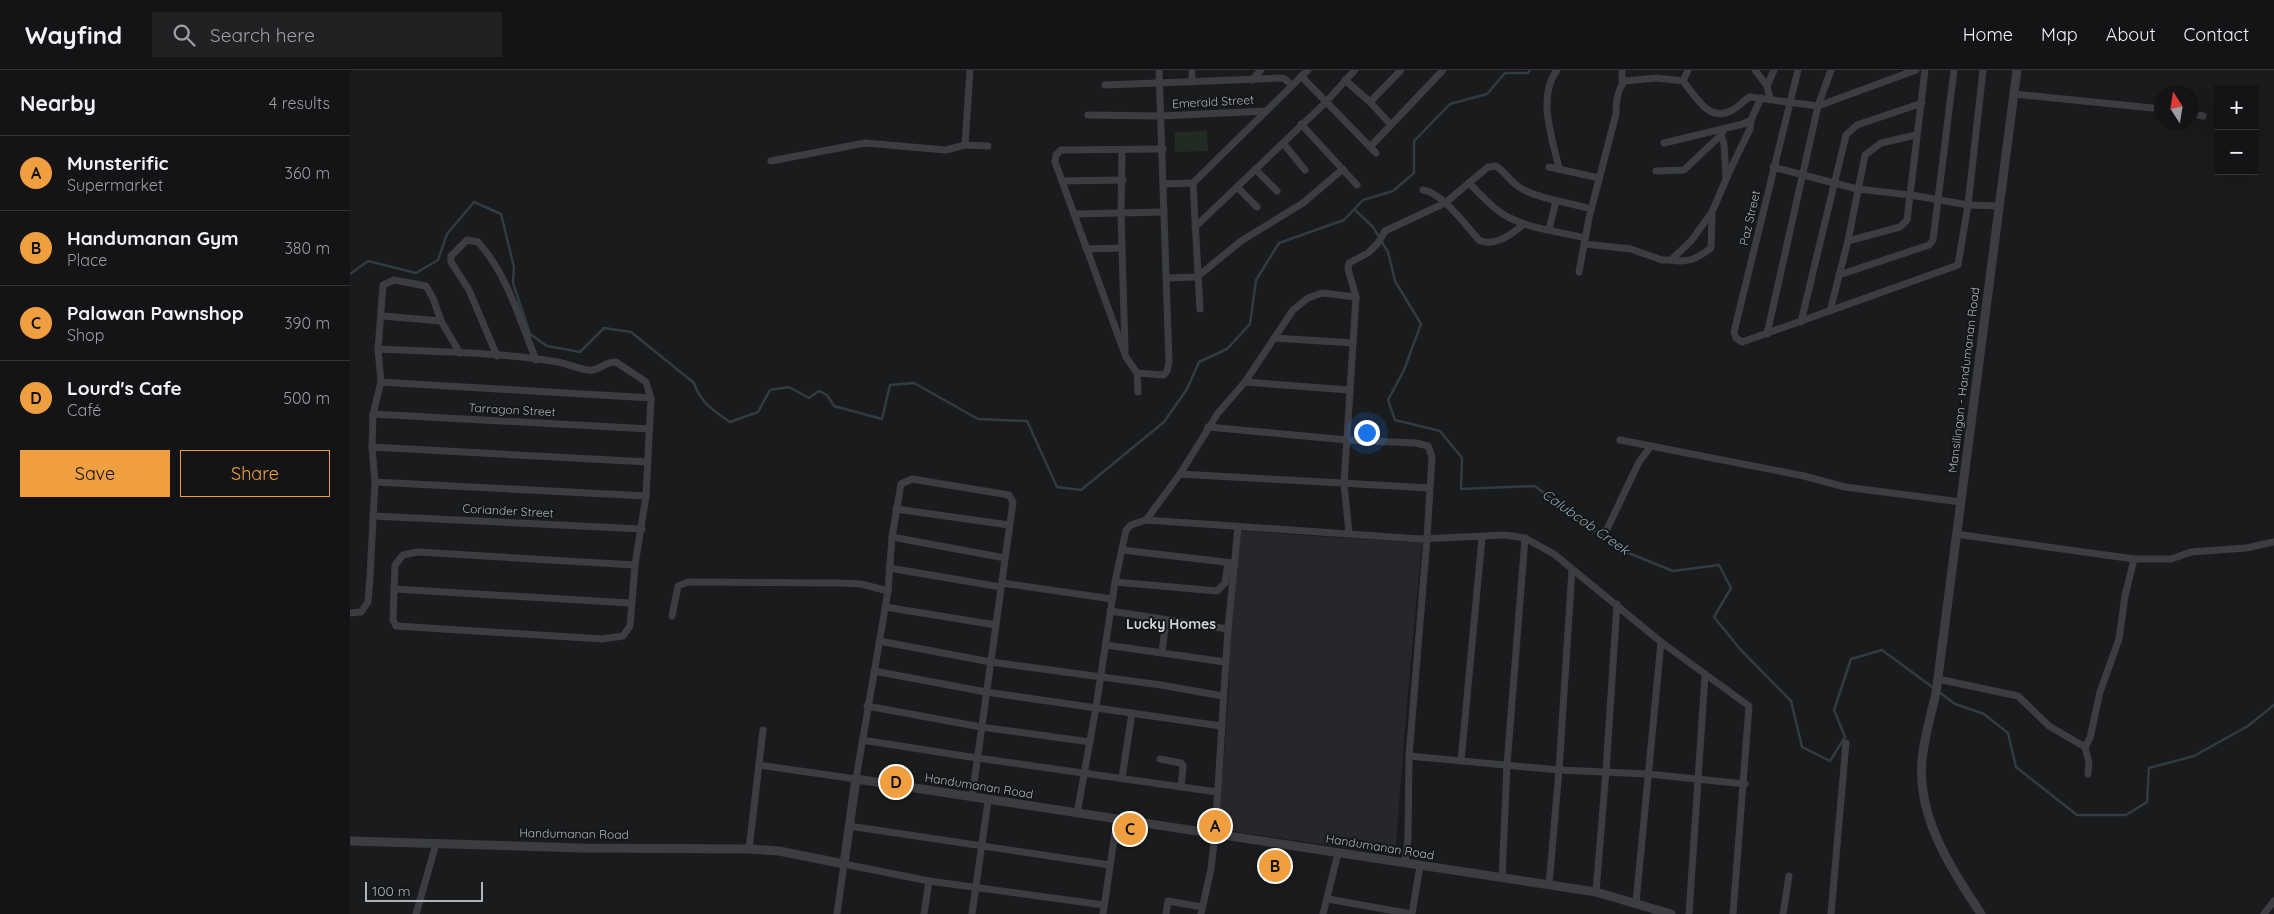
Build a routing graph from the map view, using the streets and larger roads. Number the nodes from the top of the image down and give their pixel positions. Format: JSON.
{"nodes":[{"id":1,"x":970,"y":70,"type":"edge"},
{"id":2,"x":1158,"y":70,"type":"edge"},
{"id":3,"x":1192,"y":70,"type":"edge"},
{"id":4,"x":1262,"y":70,"type":"edge"},
{"id":5,"x":1308,"y":70,"type":"edge"},
{"id":6,"x":1355,"y":70,"type":"edge"},
{"id":7,"x":1400,"y":70,"type":"edge"},
{"id":8,"x":1443,"y":70,"type":"edge"},
{"id":9,"x":1557,"y":70,"type":"edge"},
{"id":10,"x":1622,"y":70,"type":"edge"},
{"id":11,"x":1688,"y":70,"type":"edge"},
{"id":12,"x":1755,"y":70,"type":"edge"},
{"id":13,"x":1774,"y":70,"type":"edge"},
{"id":14,"x":1798,"y":70,"type":"edge"},
{"id":15,"x":1831,"y":70,"type":"edge"},
{"id":16,"x":1916,"y":70,"type":"edge"},
{"id":17,"x":1925,"y":70,"type":"edge"},
{"id":18,"x":1954,"y":70,"type":"edge"},
{"id":19,"x":1983,"y":70,"type":"edge"},
{"id":20,"x":2017,"y":70,"type":"edge"},
{"id":21,"x":1301,"y":76,"type":"junction"},
{"id":22,"x":1252,"y":80,"type":"junction"},
{"id":23,"x":1345,"y":80,"type":"junction"},
{"id":24,"x":1683,"y":81,"type":"junction"},
{"id":25,"x":1192,"y":82,"type":"junction"},
{"id":26,"x":1159,"y":83,"type":"junction"},
{"id":27,"x":1292,"y":84,"type":"junction"},
{"id":28,"x":1622,"y":84,"type":"junction"},
{"id":29,"x":1105,"y":85,"type":"dead end"},
{"id":30,"x":1767,"y":86,"type":"junction"},
{"id":31,"x":2014,"y":94,"type":"junction"},
{"id":32,"x":1762,"y":98,"type":"junction"},
{"id":33,"x":1770,"y":100,"type":"junction"},
{"id":34,"x":1370,"y":102,"type":"junction"},
{"id":35,"x":1922,"y":102,"type":"junction"},
{"id":36,"x":1325,"y":103,"type":"junction"},
{"id":37,"x":1791,"y":103,"type":"junction"},
{"id":38,"x":1818,"y":106,"type":"junction"},
{"id":39,"x":2154,"y":108,"type":"edge"},
{"id":40,"x":1266,"y":111,"type":"junction"},
{"id":41,"x":2199,"y":115,"type":"edge"},
{"id":42,"x":1088,"y":116,"type":"dead end"},
{"id":43,"x":1161,"y":116,"type":"junction"},
{"id":44,"x":2203,"y":116,"type":"dead end"},
{"id":45,"x":1750,"y":120,"type":"junction"},
{"id":46,"x":1302,"y":124,"type":"junction"},
{"id":47,"x":1391,"y":125,"type":"junction"},
{"id":48,"x":1722,"y":132,"type":"junction"},
{"id":49,"x":1916,"y":135,"type":"junction"},
{"id":50,"x":1283,"y":143,"type":"junction"},
{"id":51,"x":1664,"y":144,"type":"dead end"},
{"id":52,"x":965,"y":145,"type":"junction"},
{"id":53,"x":988,"y":146,"type":"dead end"},
{"id":54,"x":1163,"y":149,"type":"junction"},
{"id":55,"x":1122,"y":150,"type":"junction"},
{"id":56,"x":771,"y":161,"type":"dead end"},
{"id":57,"x":1549,"y":167,"type":"dead end"},
{"id":58,"x":1773,"y":167,"type":"junction"},
{"id":59,"x":1559,"y":168,"type":"junction"},
{"id":60,"x":1255,"y":169,"type":"junction"},
{"id":61,"x":1343,"y":169,"type":"junction"},
{"id":62,"x":1305,"y":170,"type":"dead end"},
{"id":63,"x":1656,"y":171,"type":"dead end"},
{"id":64,"x":1803,"y":175,"type":"junction"},
{"id":65,"x":1599,"y":178,"type":"junction"},
{"id":66,"x":1726,"y":179,"type":"junction"},
{"id":67,"x":1123,"y":180,"type":"junction"},
{"id":68,"x":1062,"y":181,"type":"junction"},
{"id":69,"x":1193,"y":183,"type":"junction"},
{"id":70,"x":1469,"y":183,"type":"junction"},
{"id":71,"x":1833,"y":183,"type":"junction"},
{"id":72,"x":1163,"y":184,"type":"junction"},
{"id":73,"x":1357,"y":185,"type":"dead end"},
{"id":74,"x":1236,"y":187,"type":"junction"},
{"id":75,"x":1857,"y":189,"type":"junction"},
{"id":76,"x":1423,"y":190,"type":"dead end"},
{"id":77,"x":1277,"y":191,"type":"dead end"},
{"id":78,"x":1911,"y":195,"type":"junction"},
{"id":79,"x":1939,"y":200,"type":"junction"},
{"id":80,"x":1556,"y":201,"type":"junction"},
{"id":81,"x":1445,"y":203,"type":"junction"},
{"id":82,"x":1968,"y":205,"type":"junction"},
{"id":83,"x":1999,"y":206,"type":"junction"},
{"id":84,"x":1258,"y":207,"type":"dead end"},
{"id":85,"x":1591,"y":209,"type":"junction"},
{"id":86,"x":1164,"y":212,"type":"junction"},
{"id":87,"x":1712,"y":212,"type":"junction"},
{"id":88,"x":1121,"y":213,"type":"junction"},
{"id":89,"x":1074,"y":214,"type":"junction"},
{"id":90,"x":1524,"y":224,"type":"junction"},
{"id":91,"x":1195,"y":227,"type":"junction"},
{"id":92,"x":1549,"y":229,"type":"junction"},
{"id":93,"x":1584,"y":241,"type":"junction"},
{"id":94,"x":1848,"y":241,"type":"junction"},
{"id":95,"x":1122,"y":248,"type":"junction"},
{"id":96,"x":1086,"y":249,"type":"junction"},
{"id":97,"x":1671,"y":260,"type":"junction"},
{"id":98,"x":1579,"y":272,"type":"dead end"},
{"id":99,"x":1839,"y":275,"type":"junction"},
{"id":100,"x":1197,"y":277,"type":"junction"},
{"id":101,"x":1166,"y":278,"type":"junction"},
{"id":102,"x":1356,"y":297,"type":"junction"},
{"id":103,"x":1200,"y":309,"type":"dead end"},
{"id":104,"x":1830,"y":311,"type":"junction"},
{"id":105,"x":382,"y":316,"type":"junction"},
{"id":106,"x":441,"y":321,"type":"junction"},
{"id":107,"x":1801,"y":322,"type":"junction"},
{"id":108,"x":1767,"y":334,"type":"junction"},
{"id":109,"x":1274,"y":338,"type":"junction"},
{"id":110,"x":1353,"y":343,"type":"junction"},
{"id":111,"x":378,"y":349,"type":"junction"},
{"id":112,"x":460,"y":353,"type":"junction"},
{"id":113,"x":497,"y":356,"type":"junction"},
{"id":114,"x":1126,"y":357,"type":"junction"},
{"id":115,"x":536,"y":360,"type":"junction"},
{"id":116,"x":1137,"y":374,"type":"junction"},
{"id":117,"x":381,"y":382,"type":"junction"},
{"id":118,"x":1245,"y":382,"type":"junction"},
{"id":119,"x":1349,"y":390,"type":"junction"},
{"id":120,"x":1138,"y":392,"type":"dead end"},
{"id":121,"x":651,"y":398,"type":"junction"},
{"id":122,"x":373,"y":414,"type":"junction"},
{"id":123,"x":1208,"y":427,"type":"junction"},
{"id":124,"x":650,"y":429,"type":"junction"},
{"id":125,"x":1347,"y":440,"type":"junction"},
{"id":126,"x":1620,"y":440,"type":"dead end"},
{"id":127,"x":1651,"y":446,"type":"junction"},
{"id":128,"x":372,"y":447,"type":"junction"},
{"id":129,"x":648,"y":462,"type":"junction"},
{"id":130,"x":1180,"y":474,"type":"junction"},
{"id":131,"x":375,"y":482,"type":"junction"},
{"id":132,"x":1344,"y":484,"type":"junction"},
{"id":133,"x":1429,"y":488,"type":"junction"},
{"id":134,"x":646,"y":496,"type":"junction"},
{"id":135,"x":1961,"y":502,"type":"junction"},
{"id":136,"x":896,"y":509,"type":"junction"},
{"id":137,"x":373,"y":516,"type":"junction"},
{"id":138,"x":1146,"y":520,"type":"junction"},
{"id":139,"x":1009,"y":525,"type":"junction"},
{"id":140,"x":1238,"y":527,"type":"junction"},
{"id":141,"x":642,"y":529,"type":"junction"},
{"id":142,"x":1607,"y":529,"type":"dead end"},
{"id":143,"x":1349,"y":533,"type":"junction"},
{"id":144,"x":1956,"y":534,"type":"junction"},
{"id":145,"x":892,"y":537,"type":"junction"},
{"id":146,"x":1427,"y":538,"type":"junction"},
{"id":147,"x":1482,"y":538,"type":"junction"},
{"id":148,"x":1525,"y":538,"type":"junction"},
{"id":149,"x":2274,"y":542,"type":"edge"},
{"id":150,"x":1122,"y":550,"type":"junction"},
{"id":151,"x":1005,"y":558,"type":"junction"},
{"id":152,"x":2134,"y":559,"type":"junction"},
{"id":153,"x":1231,"y":563,"type":"junction"},
{"id":154,"x":635,"y":565,"type":"junction"},
{"id":155,"x":889,"y":568,"type":"junction"},
{"id":156,"x":1572,"y":570,"type":"junction"},
{"id":157,"x":1115,"y":582,"type":"junction"},
{"id":158,"x":1002,"y":585,"type":"junction"},
{"id":159,"x":394,"y":589,"type":"junction"},
{"id":160,"x":888,"y":591,"type":"junction"},
{"id":161,"x":1112,"y":599,"type":"junction"},
{"id":162,"x":630,"y":603,"type":"junction"},
{"id":163,"x":1617,"y":604,"type":"junction"},
{"id":164,"x":885,"y":607,"type":"junction"},
{"id":165,"x":1110,"y":611,"type":"junction"},
{"id":166,"x":350,"y":613,"type":"edge"},
{"id":167,"x":672,"y":616,"type":"dead end"},
{"id":168,"x":1166,"y":620,"type":"junction"},
{"id":169,"x":996,"y":625,"type":"junction"},
{"id":170,"x":1228,"y":629,"type":"junction"},
{"id":171,"x":879,"y":641,"type":"junction"},
{"id":172,"x":1661,"y":642,"type":"junction"},
{"id":173,"x":1106,"y":645,"type":"junction"},
{"id":174,"x":1162,"y":652,"type":"junction"},
{"id":175,"x":991,"y":662,"type":"junction"},
{"id":176,"x":1225,"y":662,"type":"junction"},
{"id":177,"x":874,"y":671,"type":"junction"},
{"id":178,"x":1705,"y":675,"type":"junction"},
{"id":179,"x":1100,"y":676,"type":"junction"},
{"id":180,"x":1938,"y":680,"type":"junction"},
{"id":181,"x":986,"y":692,"type":"junction"},
{"id":182,"x":1222,"y":696,"type":"junction"},
{"id":183,"x":867,"y":706,"type":"junction"},
{"id":184,"x":1096,"y":707,"type":"junction"},
{"id":185,"x":1132,"y":714,"type":"junction"},
{"id":186,"x":1221,"y":726,"type":"junction"},
{"id":187,"x":982,"y":727,"type":"junction"},
{"id":188,"x":763,"y":730,"type":"dead end"},
{"id":189,"x":862,"y":740,"type":"junction"},
{"id":190,"x":1090,"y":742,"type":"junction"},
{"id":191,"x":1846,"y":743,"type":"dead end"},
{"id":192,"x":2085,"y":747,"type":"junction"},
{"id":193,"x":1409,"y":756,"type":"junction"},
{"id":194,"x":977,"y":758,"type":"junction"},
{"id":195,"x":1160,"y":759,"type":"dead end"},
{"id":196,"x":1461,"y":760,"type":"junction"},
{"id":197,"x":759,"y":765,"type":"junction"},
{"id":198,"x":1507,"y":765,"type":"junction"},
{"id":199,"x":1559,"y":770,"type":"junction"},
{"id":200,"x":1606,"y":771,"type":"junction"},
{"id":201,"x":1084,"y":773,"type":"junction"},
{"id":202,"x":1648,"y":774,"type":"junction"},
{"id":203,"x":2088,"y":774,"type":"dead end"},
{"id":204,"x":1122,"y":778,"type":"junction"},
{"id":205,"x":856,"y":779,"type":"junction"},
{"id":206,"x":1699,"y":780,"type":"junction"},
{"id":207,"x":1745,"y":784,"type":"junction"},
{"id":208,"x":1181,"y":787,"type":"junction"},
{"id":209,"x":1218,"y":792,"type":"junction"},
{"id":210,"x":972,"y":798,"type":"junction"},
{"id":211,"x":988,"y":801,"type":"junction"},
{"id":212,"x":1078,"y":814,"type":"junction"},
{"id":213,"x":1117,"y":819,"type":"junction"},
{"id":214,"x":849,"y":826,"type":"junction"},
{"id":215,"x":1215,"y":834,"type":"junction"},
{"id":216,"x":350,"y":841,"type":"edge"},
{"id":217,"x":436,"y":844,"type":"junction"},
{"id":218,"x":982,"y":847,"type":"junction"},
{"id":219,"x":749,"y":848,"type":"junction"},
{"id":220,"x":1338,"y":853,"type":"junction"},
{"id":221,"x":1405,"y":863,"type":"junction"},
{"id":222,"x":844,"y":864,"type":"junction"},
{"id":223,"x":1110,"y":865,"type":"junction"},
{"id":224,"x":1420,"y":866,"type":"junction"},
{"id":225,"x":1789,"y":876,"type":"dead end"},
{"id":226,"x":1502,"y":878,"type":"junction"},
{"id":227,"x":929,"y":881,"type":"junction"},
{"id":228,"x":1549,"y":885,"type":"junction"},
{"id":229,"x":976,"y":886,"type":"junction"},
{"id":230,"x":1596,"y":892,"type":"junction"},
{"id":231,"x":1328,"y":899,"type":"junction"},
{"id":232,"x":2274,"y":901,"type":"edge"},
{"id":233,"x":1636,"y":903,"type":"junction"},
{"id":234,"x":1104,"y":905,"type":"junction"},
{"id":235,"x":1202,"y":911,"type":"edge"},
{"id":236,"x":416,"y":914,"type":"edge"},
{"id":237,"x":837,"y":914,"type":"edge"},
{"id":238,"x":924,"y":914,"type":"edge"},
{"id":239,"x":972,"y":914,"type":"edge"},
{"id":240,"x":1103,"y":914,"type":"edge"},
{"id":241,"x":1166,"y":914,"type":"edge"},
{"id":242,"x":1323,"y":914,"type":"edge"},
{"id":243,"x":1412,"y":914,"type":"edge"},
{"id":244,"x":1671,"y":914,"type":"edge"},
{"id":245,"x":1689,"y":914,"type":"edge"},
{"id":246,"x":1733,"y":914,"type":"edge"},
{"id":247,"x":1783,"y":914,"type":"edge"},
{"id":248,"x":1831,"y":914,"type":"edge"},
{"id":249,"x":1981,"y":914,"type":"edge"},
{"id":250,"x":2264,"y":914,"type":"edge"}],
"edges":[{"from":1,"to":52,"type":"street"},
{"from":2,"to":26,"type":"street"},
{"from":3,"to":25,"type":"street"},
{"from":4,"to":22,"type":"street"},
{"from":5,"to":21,"type":"street"},
{"from":6,"to":23,"type":"street"},
{"from":7,"to":34,"type":"street"},
{"from":8,"to":47,"type":"street"},
{"from":9,"to":59,"type":"street"},
{"from":10,"to":28,"type":"street"},
{"from":11,"to":24,"type":"street"},
{"from":12,"to":30,"type":"street"},
{"from":13,"to":30,"type":"street"},
{"from":14,"to":37,"type":"street","name":"Paz Street"},
{"from":15,"to":38,"type":"street"},
{"from":16,"to":38,"type":"street"},
{"from":17,"to":35,"type":"street"},
{"from":18,"to":79,"type":"street"},
{"from":19,"to":82,"type":"street"},
{"from":20,"to":31,"type":"street","name":"Mansilingan - Handumanan Road"},
{"from":21,"to":27,"type":"street"},
{"from":21,"to":36,"type":"street"},
{"from":22,"to":25,"type":"street"},
{"from":22,"to":27,"type":"street"},
{"from":23,"to":34,"type":"street"},
{"from":23,"to":36,"type":"street"},
{"from":24,"to":28,"type":"street"},
{"from":24,"to":32,"type":"street"},
{"from":25,"to":26,"type":"street"},
{"from":26,"to":29,"type":"street"},
{"from":26,"to":43,"type":"street"},
{"from":27,"to":40,"type":"street"},
{"from":28,"to":65,"type":"street"},
{"from":30,"to":33,"type":"street"},
{"from":31,"to":39,"type":"street"},
{"from":31,"to":83,"type":"street","name":"Mansilingan - Handumanan Road"},
{"from":32,"to":33,"type":"street"},
{"from":32,"to":45,"type":"street"},
{"from":33,"to":37,"type":"street"},
{"from":34,"to":47,"type":"street"},
{"from":35,"to":49,"type":"street"},
{"from":35,"to":71,"type":"street"},
{"from":36,"to":46,"type":"street"},
{"from":36,"to":47,"type":"street"},
{"from":37,"to":38,"type":"street"},
{"from":37,"to":58,"type":"street","name":"Paz Street"},
{"from":38,"to":64,"type":"street"},
{"from":40,"to":43,"type":"street","name":"Emerald Street"},
{"from":40,"to":69,"type":"street"},
{"from":41,"to":44,"type":"street"},
{"from":42,"to":43,"type":"street","name":"Emerald Street"},
{"from":43,"to":54,"type":"street"},
{"from":45,"to":48,"type":"street"},
{"from":45,"to":66,"type":"street"},
{"from":46,"to":50,"type":"street"},
{"from":46,"to":61,"type":"street"},
{"from":48,"to":51,"type":"street"},
{"from":48,"to":63,"type":"street"},
{"from":48,"to":66,"type":"street"},
{"from":49,"to":75,"type":"street"},
{"from":49,"to":78,"type":"street"},
{"from":50,"to":60,"type":"street"},
{"from":50,"to":62,"type":"street"},
{"from":52,"to":53,"type":"street"},
{"from":52,"to":56,"type":"street"},
{"from":54,"to":55,"type":"street"},
{"from":54,"to":72,"type":"street"},
{"from":55,"to":67,"type":"street"},
{"from":55,"to":68,"type":"street"},
{"from":57,"to":59,"type":"street"},
{"from":58,"to":64,"type":"street"},
{"from":58,"to":108,"type":"street","name":"Paz Street"},
{"from":59,"to":65,"type":"street"},
{"from":60,"to":74,"type":"street"},
{"from":60,"to":77,"type":"street"},
{"from":61,"to":73,"type":"street"},
{"from":61,"to":100,"type":"street"},
{"from":64,"to":71,"type":"street"},
{"from":64,"to":108,"type":"street"},
{"from":65,"to":85,"type":"street"},
{"from":66,"to":87,"type":"street"},
{"from":67,"to":68,"type":"street"},
{"from":67,"to":88,"type":"street"},
{"from":68,"to":89,"type":"street"},
{"from":69,"to":72,"type":"street"},
{"from":69,"to":91,"type":"street"},
{"from":70,"to":80,"type":"street"},
{"from":70,"to":81,"type":"street"},
{"from":70,"to":90,"type":"street"},
{"from":71,"to":75,"type":"street"},
{"from":71,"to":107,"type":"street"},
{"from":72,"to":86,"type":"street"},
{"from":74,"to":84,"type":"street"},
{"from":74,"to":91,"type":"street"},
{"from":75,"to":78,"type":"street"},
{"from":75,"to":94,"type":"street"},
{"from":76,"to":81,"type":"street"},
{"from":78,"to":79,"type":"street"},
{"from":78,"to":94,"type":"street"},
{"from":79,"to":82,"type":"street"},
{"from":79,"to":99,"type":"street"},
{"from":80,"to":85,"type":"street"},
{"from":80,"to":92,"type":"street"},
{"from":81,"to":90,"type":"street"},
{"from":81,"to":102,"type":"street"},
{"from":82,"to":83,"type":"street"},
{"from":82,"to":104,"type":"street"},
{"from":83,"to":135,"type":"street","name":"Mansilingan - Handumanan Road"},
{"from":85,"to":93,"type":"street"},
{"from":86,"to":88,"type":"street"},
{"from":86,"to":101,"type":"street"},
{"from":87,"to":97,"type":"street"},
{"from":87,"to":97,"type":"street"},
{"from":88,"to":89,"type":"street"},
{"from":88,"to":95,"type":"street"},
{"from":89,"to":96,"type":"street"},
{"from":90,"to":92,"type":"street"},
{"from":91,"to":100,"type":"street"},
{"from":92,"to":93,"type":"street"},
{"from":93,"to":97,"type":"street"},
{"from":93,"to":98,"type":"street"},
{"from":94,"to":99,"type":"street"},
{"from":95,"to":96,"type":"street"},
{"from":95,"to":114,"type":"street"},
{"from":96,"to":114,"type":"street"},
{"from":99,"to":104,"type":"street"},
{"from":100,"to":101,"type":"street"},
{"from":100,"to":103,"type":"street"},
{"from":101,"to":116,"type":"street"},
{"from":102,"to":109,"type":"street"},
{"from":102,"to":110,"type":"street"},
{"from":104,"to":107,"type":"street"},
{"from":105,"to":106,"type":"street"},
{"from":105,"to":106,"type":"street"},
{"from":105,"to":111,"type":"street"},
{"from":106,"to":112,"type":"street"},
{"from":107,"to":108,"type":"street"},
{"from":109,"to":110,"type":"street"},
{"from":109,"to":118,"type":"street"},
{"from":110,"to":119,"type":"street"},
{"from":111,"to":112,"type":"street"},
{"from":111,"to":117,"type":"street"},
{"from":112,"to":113,"type":"street"},
{"from":113,"to":115,"type":"street"},
{"from":113,"to":115,"type":"street"},
{"from":114,"to":116,"type":"street"},
{"from":115,"to":121,"type":"street"},
{"from":116,"to":120,"type":"street"},
{"from":117,"to":121,"type":"street"},
{"from":117,"to":122,"type":"street"},
{"from":118,"to":119,"type":"street"},
{"from":118,"to":123,"type":"street"},
{"from":119,"to":125,"type":"street"},
{"from":121,"to":124,"type":"street"},
{"from":122,"to":124,"type":"street","name":"Tarragon Street"},
{"from":122,"to":128,"type":"street"},
{"from":123,"to":125,"type":"street"},
{"from":123,"to":130,"type":"street"},
{"from":124,"to":129,"type":"street"},
{"from":125,"to":132,"type":"street"},
{"from":125,"to":133,"type":"street"},
{"from":126,"to":127,"type":"street"},
{"from":127,"to":135,"type":"street"},
{"from":127,"to":142,"type":"street"},
{"from":128,"to":129,"type":"street"},
{"from":128,"to":131,"type":"street"},
{"from":129,"to":134,"type":"street"},
{"from":130,"to":132,"type":"street"},
{"from":130,"to":138,"type":"street"},
{"from":131,"to":134,"type":"street"},
{"from":131,"to":137,"type":"street"},
{"from":132,"to":133,"type":"street"},
{"from":132,"to":143,"type":"street"},
{"from":133,"to":146,"type":"street"},
{"from":134,"to":141,"type":"street"},
{"from":135,"to":144,"type":"street","name":"Mansilingan - Handumanan Road"},
{"from":136,"to":139,"type":"street"},
{"from":136,"to":139,"type":"street"},
{"from":136,"to":145,"type":"street"},
{"from":137,"to":141,"type":"street","name":"Coriander Street"},
{"from":137,"to":166,"type":"street"},
{"from":138,"to":140,"type":"street"},
{"from":138,"to":150,"type":"street"},
{"from":139,"to":151,"type":"street"},
{"from":140,"to":143,"type":"street"},
{"from":140,"to":153,"type":"street"},
{"from":141,"to":154,"type":"street"},
{"from":143,"to":146,"type":"street"},
{"from":144,"to":152,"type":"street"},
{"from":144,"to":180,"type":"street","name":"Mansilingan - Handumanan Road"},
{"from":145,"to":151,"type":"street"},
{"from":145,"to":155,"type":"street"},
{"from":146,"to":147,"type":"street"},
{"from":146,"to":193,"type":"street"},
{"from":147,"to":148,"type":"street"},
{"from":147,"to":196,"type":"street"},
{"from":148,"to":156,"type":"street"},
{"from":148,"to":198,"type":"street"},
{"from":149,"to":152,"type":"street"},
{"from":150,"to":153,"type":"street"},
{"from":150,"to":157,"type":"street"},
{"from":151,"to":158,"type":"street"},
{"from":152,"to":192,"type":"street"},
{"from":153,"to":157,"type":"street"},
{"from":153,"to":170,"type":"street"},
{"from":154,"to":159,"type":"street"},
{"from":154,"to":162,"type":"street"},
{"from":155,"to":158,"type":"street"},
{"from":155,"to":160,"type":"street"},
{"from":156,"to":163,"type":"street"},
{"from":156,"to":199,"type":"street"},
{"from":157,"to":161,"type":"street"},
{"from":158,"to":161,"type":"street"},
{"from":158,"to":169,"type":"street"},
{"from":159,"to":162,"type":"street"},
{"from":159,"to":162,"type":"street"},
{"from":160,"to":164,"type":"street"},
{"from":160,"to":167,"type":"street"},
{"from":161,"to":165,"type":"street"},
{"from":163,"to":172,"type":"street"},
{"from":163,"to":200,"type":"street"},
{"from":164,"to":169,"type":"street"},
{"from":164,"to":171,"type":"street"},
{"from":165,"to":168,"type":"street"},
{"from":165,"to":173,"type":"street"},
{"from":168,"to":170,"type":"street"},
{"from":168,"to":174,"type":"street"},
{"from":169,"to":175,"type":"street"},
{"from":170,"to":176,"type":"street"},
{"from":171,"to":175,"type":"street"},
{"from":171,"to":177,"type":"street"},
{"from":172,"to":178,"type":"street"},
{"from":172,"to":202,"type":"street"},
{"from":173,"to":174,"type":"street"},
{"from":173,"to":179,"type":"street"},
{"from":174,"to":176,"type":"street"},
{"from":175,"to":179,"type":"street"},
{"from":175,"to":181,"type":"street"},
{"from":176,"to":182,"type":"street"},
{"from":177,"to":181,"type":"street"},
{"from":177,"to":183,"type":"street"},
{"from":178,"to":206,"type":"street"},
{"from":178,"to":207,"type":"street"},
{"from":179,"to":182,"type":"street"},
{"from":179,"to":184,"type":"street"},
{"from":180,"to":192,"type":"street"},
{"from":180,"to":249,"type":"street","name":"Mansilingan - Handumanan Road"},
{"from":181,"to":184,"type":"street"},
{"from":181,"to":187,"type":"street"},
{"from":182,"to":186,"type":"street"},
{"from":183,"to":187,"type":"street"},
{"from":183,"to":189,"type":"street"},
{"from":184,"to":185,"type":"street"},
{"from":184,"to":190,"type":"street"},
{"from":185,"to":186,"type":"street"},
{"from":185,"to":204,"type":"street"},
{"from":186,"to":209,"type":"street"},
{"from":187,"to":190,"type":"street"},
{"from":187,"to":194,"type":"street"},
{"from":188,"to":197,"type":"street"},
{"from":189,"to":194,"type":"street"},
{"from":189,"to":205,"type":"street"},
{"from":190,"to":201,"type":"street"},
{"from":191,"to":248,"type":"street"},
{"from":192,"to":203,"type":"street"},
{"from":193,"to":196,"type":"street"},
{"from":193,"to":221,"type":"street"},
{"from":194,"to":201,"type":"street"},
{"from":194,"to":210,"type":"street"},
{"from":195,"to":208,"type":"street"},
{"from":196,"to":198,"type":"street"},
{"from":197,"to":205,"type":"street"},
{"from":197,"to":219,"type":"street"},
{"from":198,"to":199,"type":"street"},
{"from":198,"to":226,"type":"street"},
{"from":199,"to":200,"type":"street"},
{"from":199,"to":228,"type":"street"},
{"from":200,"to":202,"type":"street"},
{"from":200,"to":230,"type":"street"},
{"from":201,"to":204,"type":"street"},
{"from":201,"to":212,"type":"street"},
{"from":202,"to":206,"type":"street"},
{"from":202,"to":233,"type":"street"},
{"from":204,"to":208,"type":"street"},
{"from":205,"to":210,"type":"street","name":"Handumanan Road"},
{"from":205,"to":214,"type":"street"},
{"from":206,"to":207,"type":"street"},
{"from":206,"to":245,"type":"street"},
{"from":207,"to":246,"type":"street"},
{"from":208,"to":209,"type":"street"},
{"from":209,"to":215,"type":"street"},
{"from":210,"to":211,"type":"street","name":"Handumanan Road"},
{"from":211,"to":212,"type":"street","name":"Handumanan Road"},
{"from":211,"to":218,"type":"street"},
{"from":212,"to":213,"type":"street","name":"Handumanan Road"},
{"from":213,"to":215,"type":"street","name":"Handumanan Road"},
{"from":213,"to":223,"type":"street"},
{"from":214,"to":218,"type":"street"},
{"from":214,"to":222,"type":"street"},
{"from":215,"to":220,"type":"street","name":"Handumanan Road"},
{"from":215,"to":235,"type":"street"},
{"from":216,"to":217,"type":"street","name":"Handumanan Road"},
{"from":217,"to":219,"type":"street","name":"Handumanan Road"},
{"from":217,"to":236,"type":"street"},
{"from":218,"to":223,"type":"street"},
{"from":218,"to":229,"type":"street"},
{"from":219,"to":222,"type":"street","name":"Handumanan Road"},
{"from":220,"to":221,"type":"street","name":"Handumanan Road"},
{"from":220,"to":231,"type":"street"},
{"from":221,"to":224,"type":"street","name":"Handumanan Road"},
{"from":222,"to":227,"type":"street"},
{"from":222,"to":237,"type":"street"},
{"from":223,"to":234,"type":"street"},
{"from":224,"to":226,"type":"street","name":"Handumanan Road"},
{"from":224,"to":243,"type":"street"},
{"from":225,"to":247,"type":"street"},
{"from":226,"to":228,"type":"street","name":"Handumanan Road"},
{"from":227,"to":229,"type":"street"},
{"from":227,"to":238,"type":"street"},
{"from":228,"to":230,"type":"street","name":"Handumanan Road"},
{"from":229,"to":234,"type":"street"},
{"from":229,"to":239,"type":"street"},
{"from":230,"to":233,"type":"street","name":"Handumanan Road"},
{"from":231,"to":242,"type":"street"},
{"from":231,"to":243,"type":"street"},
{"from":232,"to":250,"type":"street"},
{"from":233,"to":244,"type":"street","name":"Handumanan Road"},
{"from":234,"to":240,"type":"street"},
{"from":235,"to":241,"type":"street"}]}
